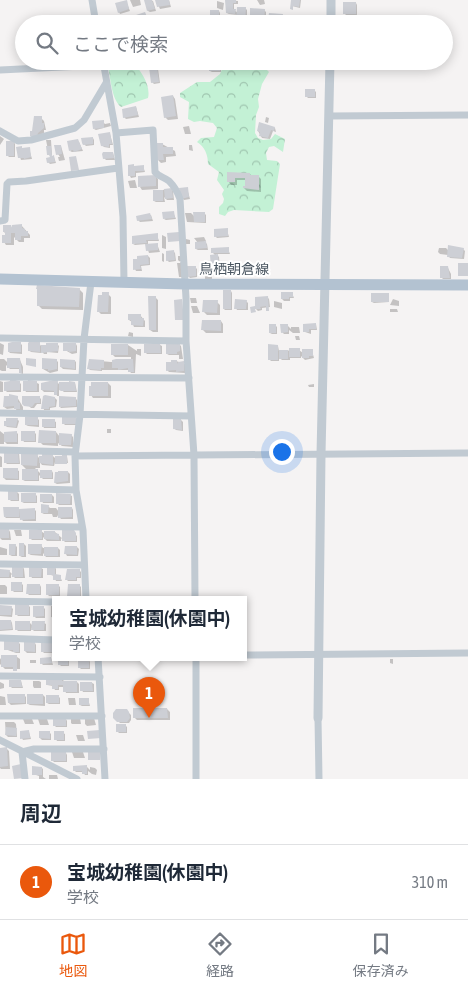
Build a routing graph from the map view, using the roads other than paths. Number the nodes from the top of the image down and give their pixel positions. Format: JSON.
{"nodes":[{"id":1,"x":92,"y":0,"type":"edge"},
{"id":2,"x":331,"y":0,"type":"edge"},
{"id":3,"x":94,"y":15,"type":"edge"},
{"id":4,"x":331,"y":15,"type":"edge"},
{"id":5,"x":15,"y":69,"type":"edge"},
{"id":6,"x":0,"y":70,"type":"edge"},
{"id":7,"x":104,"y":70,"type":"edge"},
{"id":8,"x":330,"y":70,"type":"edge"},
{"id":9,"x":106,"y":83,"type":"junction"},
{"id":10,"x":468,"y":115,"type":"edge"},
{"id":11,"x":329,"y":116,"type":"junction"},
{"id":12,"x":0,"y":131,"type":"edge"},
{"id":13,"x":116,"y":133,"type":"junction"},
{"id":14,"x":118,"y":168,"type":"junction"},
{"id":15,"x":0,"y":221,"type":"edge"},
{"id":16,"x":0,"y":279,"type":"edge"},
{"id":17,"x":91,"y":282,"type":"junction"},
{"id":18,"x":124,"y":283,"type":"junction"},
{"id":19,"x":185,"y":284,"type":"junction"},
{"id":20,"x":325,"y":285,"type":"junction"},
{"id":21,"x":468,"y":285,"type":"edge"},
{"id":22,"x":0,"y":338,"type":"edge"},
{"id":23,"x":84,"y":339,"type":"junction"},
{"id":24,"x":186,"y":341,"type":"junction"},
{"id":25,"x":0,"y":376,"type":"edge"},
{"id":26,"x":82,"y":378,"type":"junction"},
{"id":27,"x":189,"y":378,"type":"junction"},
{"id":28,"x":0,"y":413,"type":"edge"},
{"id":29,"x":80,"y":415,"type":"junction"},
{"id":30,"x":191,"y":416,"type":"junction"},
{"id":31,"x":0,"y":450,"type":"edge"},
{"id":32,"x":468,"y":453,"type":"edge"},
{"id":33,"x":75,"y":454,"type":"junction"},
{"id":34,"x":321,"y":454,"type":"junction"},
{"id":35,"x":194,"y":455,"type":"junction"},
{"id":36,"x":0,"y":488,"type":"edge"},
{"id":37,"x":76,"y":490,"type":"junction"},
{"id":38,"x":0,"y":526,"type":"edge"},
{"id":39,"x":82,"y":526,"type":"junction"},
{"id":40,"x":0,"y":564,"type":"edge"},
{"id":41,"x":84,"y":565,"type":"junction"},
{"id":42,"x":86,"y":596,"type":"edge"},
{"id":43,"x":195,"y":596,"type":"edge"},
{"id":44,"x":0,"y":601,"type":"edge"},
{"id":45,"x":52,"y":602,"type":"edge"},
{"id":46,"x":0,"y":638,"type":"edge"},
{"id":47,"x":52,"y":640,"type":"edge"},
{"id":48,"x":468,"y":653,"type":"edge"},
{"id":49,"x":247,"y":655,"type":"edge"},
{"id":50,"x":319,"y":655,"type":"junction"},
{"id":51,"x":98,"y":661,"type":"edge"},
{"id":52,"x":196,"y":661,"type":"edge"},
{"id":53,"x":0,"y":676,"type":"edge"},
{"id":54,"x":100,"y":676,"type":"junction"},
{"id":55,"x":0,"y":716,"type":"edge"},
{"id":56,"x":102,"y":716,"type":"junction"},
{"id":57,"x":318,"y":718,"type":"joint"},
{"id":58,"x":0,"y":740,"type":"edge"},
{"id":59,"x":104,"y":749,"type":"junction"},
{"id":60,"x":22,"y":752,"type":"junction"},
{"id":61,"x":25,"y":779,"type":"edge"},
{"id":62,"x":76,"y":779,"type":"edge"},
{"id":63,"x":105,"y":779,"type":"edge"},
{"id":64,"x":196,"y":779,"type":"edge"},
{"id":65,"x":319,"y":779,"type":"edge"}],
"edges":[{"from":1,"to":3,"type":"street"},
{"from":2,"to":4,"type":"street"},
{"from":5,"to":6,"type":"street"},
{"from":7,"to":9,"type":"street"},
{"from":8,"to":11,"type":"street"},
{"from":9,"to":12,"type":"street"},
{"from":9,"to":13,"type":"street"},
{"from":10,"to":11,"type":"street"},
{"from":11,"to":20,"type":"street"},
{"from":13,"to":14,"type":"street"},
{"from":13,"to":19,"type":"street"},
{"from":14,"to":15,"type":"street"},
{"from":14,"to":18,"type":"street"},
{"from":16,"to":17,"type":"main road","name":"鳥栖朝倉線"},
{"from":17,"to":18,"type":"main road","name":"鳥栖朝倉線"},
{"from":17,"to":23,"type":"street"},
{"from":18,"to":19,"type":"main road","name":"鳥栖朝倉線"},
{"from":19,"to":20,"type":"main road","name":"鳥栖朝倉線"},
{"from":19,"to":24,"type":"street"},
{"from":20,"to":21,"type":"main road","name":"鳥栖朝倉線"},
{"from":20,"to":34,"type":"street"},
{"from":22,"to":23,"type":"street"},
{"from":23,"to":24,"type":"street"},
{"from":23,"to":26,"type":"street"},
{"from":24,"to":27,"type":"street"},
{"from":25,"to":26,"type":"street"},
{"from":26,"to":27,"type":"street"},
{"from":26,"to":29,"type":"street"},
{"from":27,"to":30,"type":"street"},
{"from":28,"to":29,"type":"street"},
{"from":29,"to":30,"type":"street"},
{"from":29,"to":33,"type":"street"},
{"from":30,"to":35,"type":"street"},
{"from":31,"to":33,"type":"street"},
{"from":32,"to":34,"type":"street"},
{"from":33,"to":35,"type":"street"},
{"from":33,"to":37,"type":"street"},
{"from":34,"to":35,"type":"street"},
{"from":34,"to":50,"type":"street"},
{"from":35,"to":43,"type":"street"},
{"from":36,"to":37,"type":"street"},
{"from":37,"to":39,"type":"street"},
{"from":38,"to":39,"type":"street"},
{"from":39,"to":41,"type":"street"},
{"from":40,"to":41,"type":"street"},
{"from":41,"to":42,"type":"street"},
{"from":44,"to":45,"type":"street"},
{"from":46,"to":47,"type":"street"},
{"from":48,"to":50,"type":"street"},
{"from":49,"to":50,"type":"street"},
{"from":50,"to":57,"type":"street"},
{"from":51,"to":54,"type":"street"},
{"from":52,"to":64,"type":"street"},
{"from":53,"to":54,"type":"street"},
{"from":54,"to":56,"type":"street"},
{"from":55,"to":56,"type":"street"},
{"from":56,"to":59,"type":"street"},
{"from":57,"to":65,"type":"street"},
{"from":58,"to":60,"type":"street"},
{"from":59,"to":60,"type":"street"},
{"from":59,"to":63,"type":"street"},
{"from":60,"to":61,"type":"street"},
{"from":60,"to":62,"type":"street"}]}
